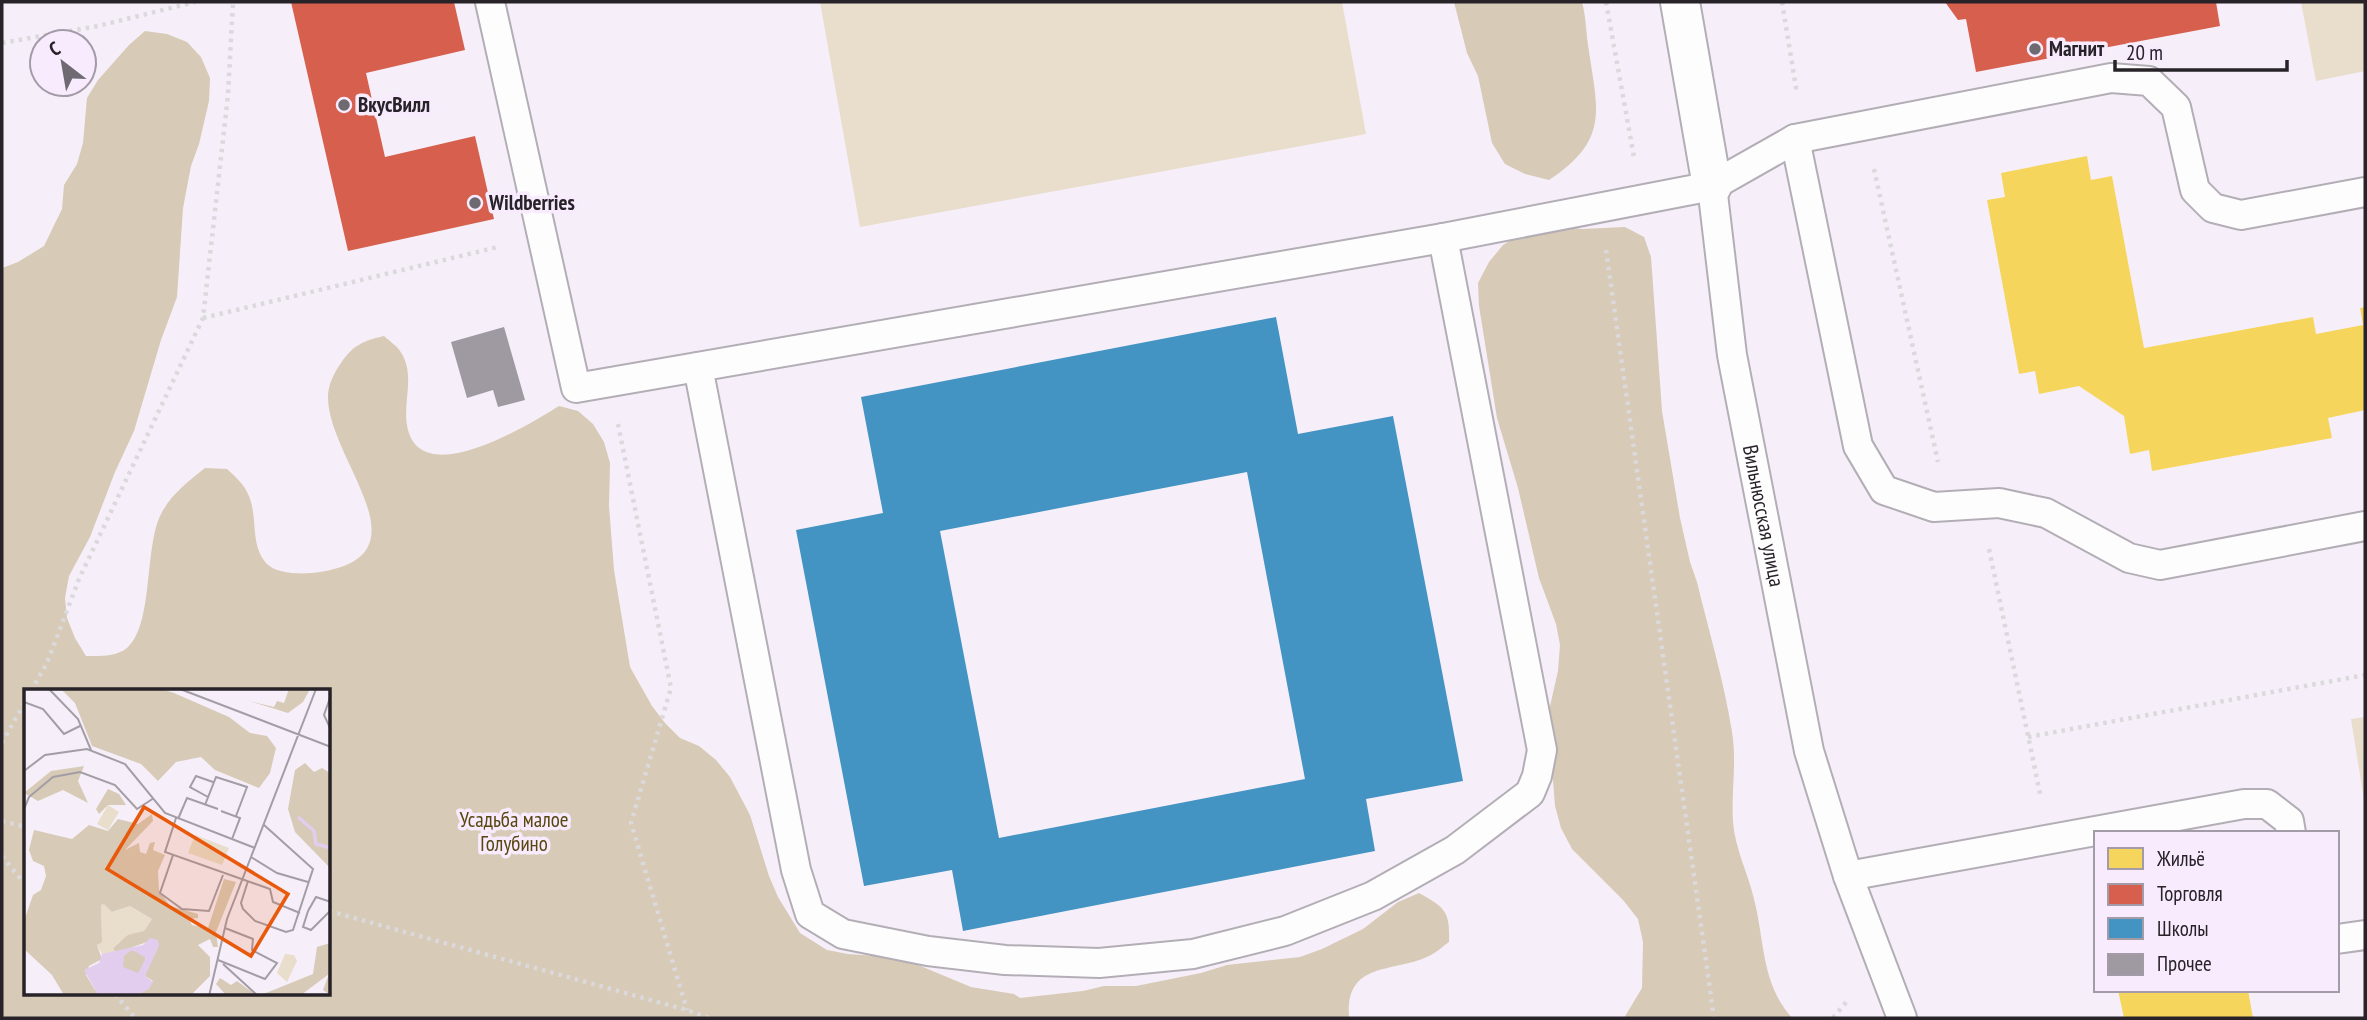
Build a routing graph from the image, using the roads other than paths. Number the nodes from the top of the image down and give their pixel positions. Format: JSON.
{"nodes":[{"id":1,"x":490,"y":2,"type":"edge"},
{"id":2,"x":1680,"y":2,"type":"edge"},
{"id":3,"x":1795,"y":139,"type":"junction"},
{"id":4,"x":1712,"y":186,"type":"junction"},
{"id":5,"x":2365,"y":192,"type":"edge"},
{"id":6,"x":1443,"y":238,"type":"junction"},
{"id":7,"x":698,"y":367,"type":"junction"},
{"id":8,"x":2365,"y":526,"type":"edge"},
{"id":9,"x":2094,"y":831,"type":"edge"},
{"id":10,"x":2094,"y":831,"type":"edge"},
{"id":11,"x":2291,"y":831,"type":"edge"},
{"id":12,"x":1848,"y":876,"type":"junction"},
{"id":13,"x":2365,"y":935,"type":"edge"},
{"id":14,"x":2339,"y":939,"type":"edge"},
{"id":15,"x":1902,"y":1018,"type":"edge"}],
"edges":[{"from":1,"to":7,"type":"lane"},
{"from":2,"to":4,"type":"street","name":"Вильнюсская улица"},
{"from":3,"to":4,"type":"lane"},
{"from":3,"to":5,"type":"lane"},
{"from":3,"to":8,"type":"lane"},
{"from":4,"to":6,"type":"lane"},
{"from":4,"to":12,"type":"lane","name":"Вильнюсская улица"},
{"from":6,"to":7,"type":"lane"},
{"from":6,"to":7,"type":"lane"},
{"from":9,"to":11,"type":"lane"},
{"from":10,"to":12,"type":"lane"},
{"from":12,"to":15,"type":"lane","name":"Вильнюсская улица"},
{"from":13,"to":14,"type":"lane"}]}
